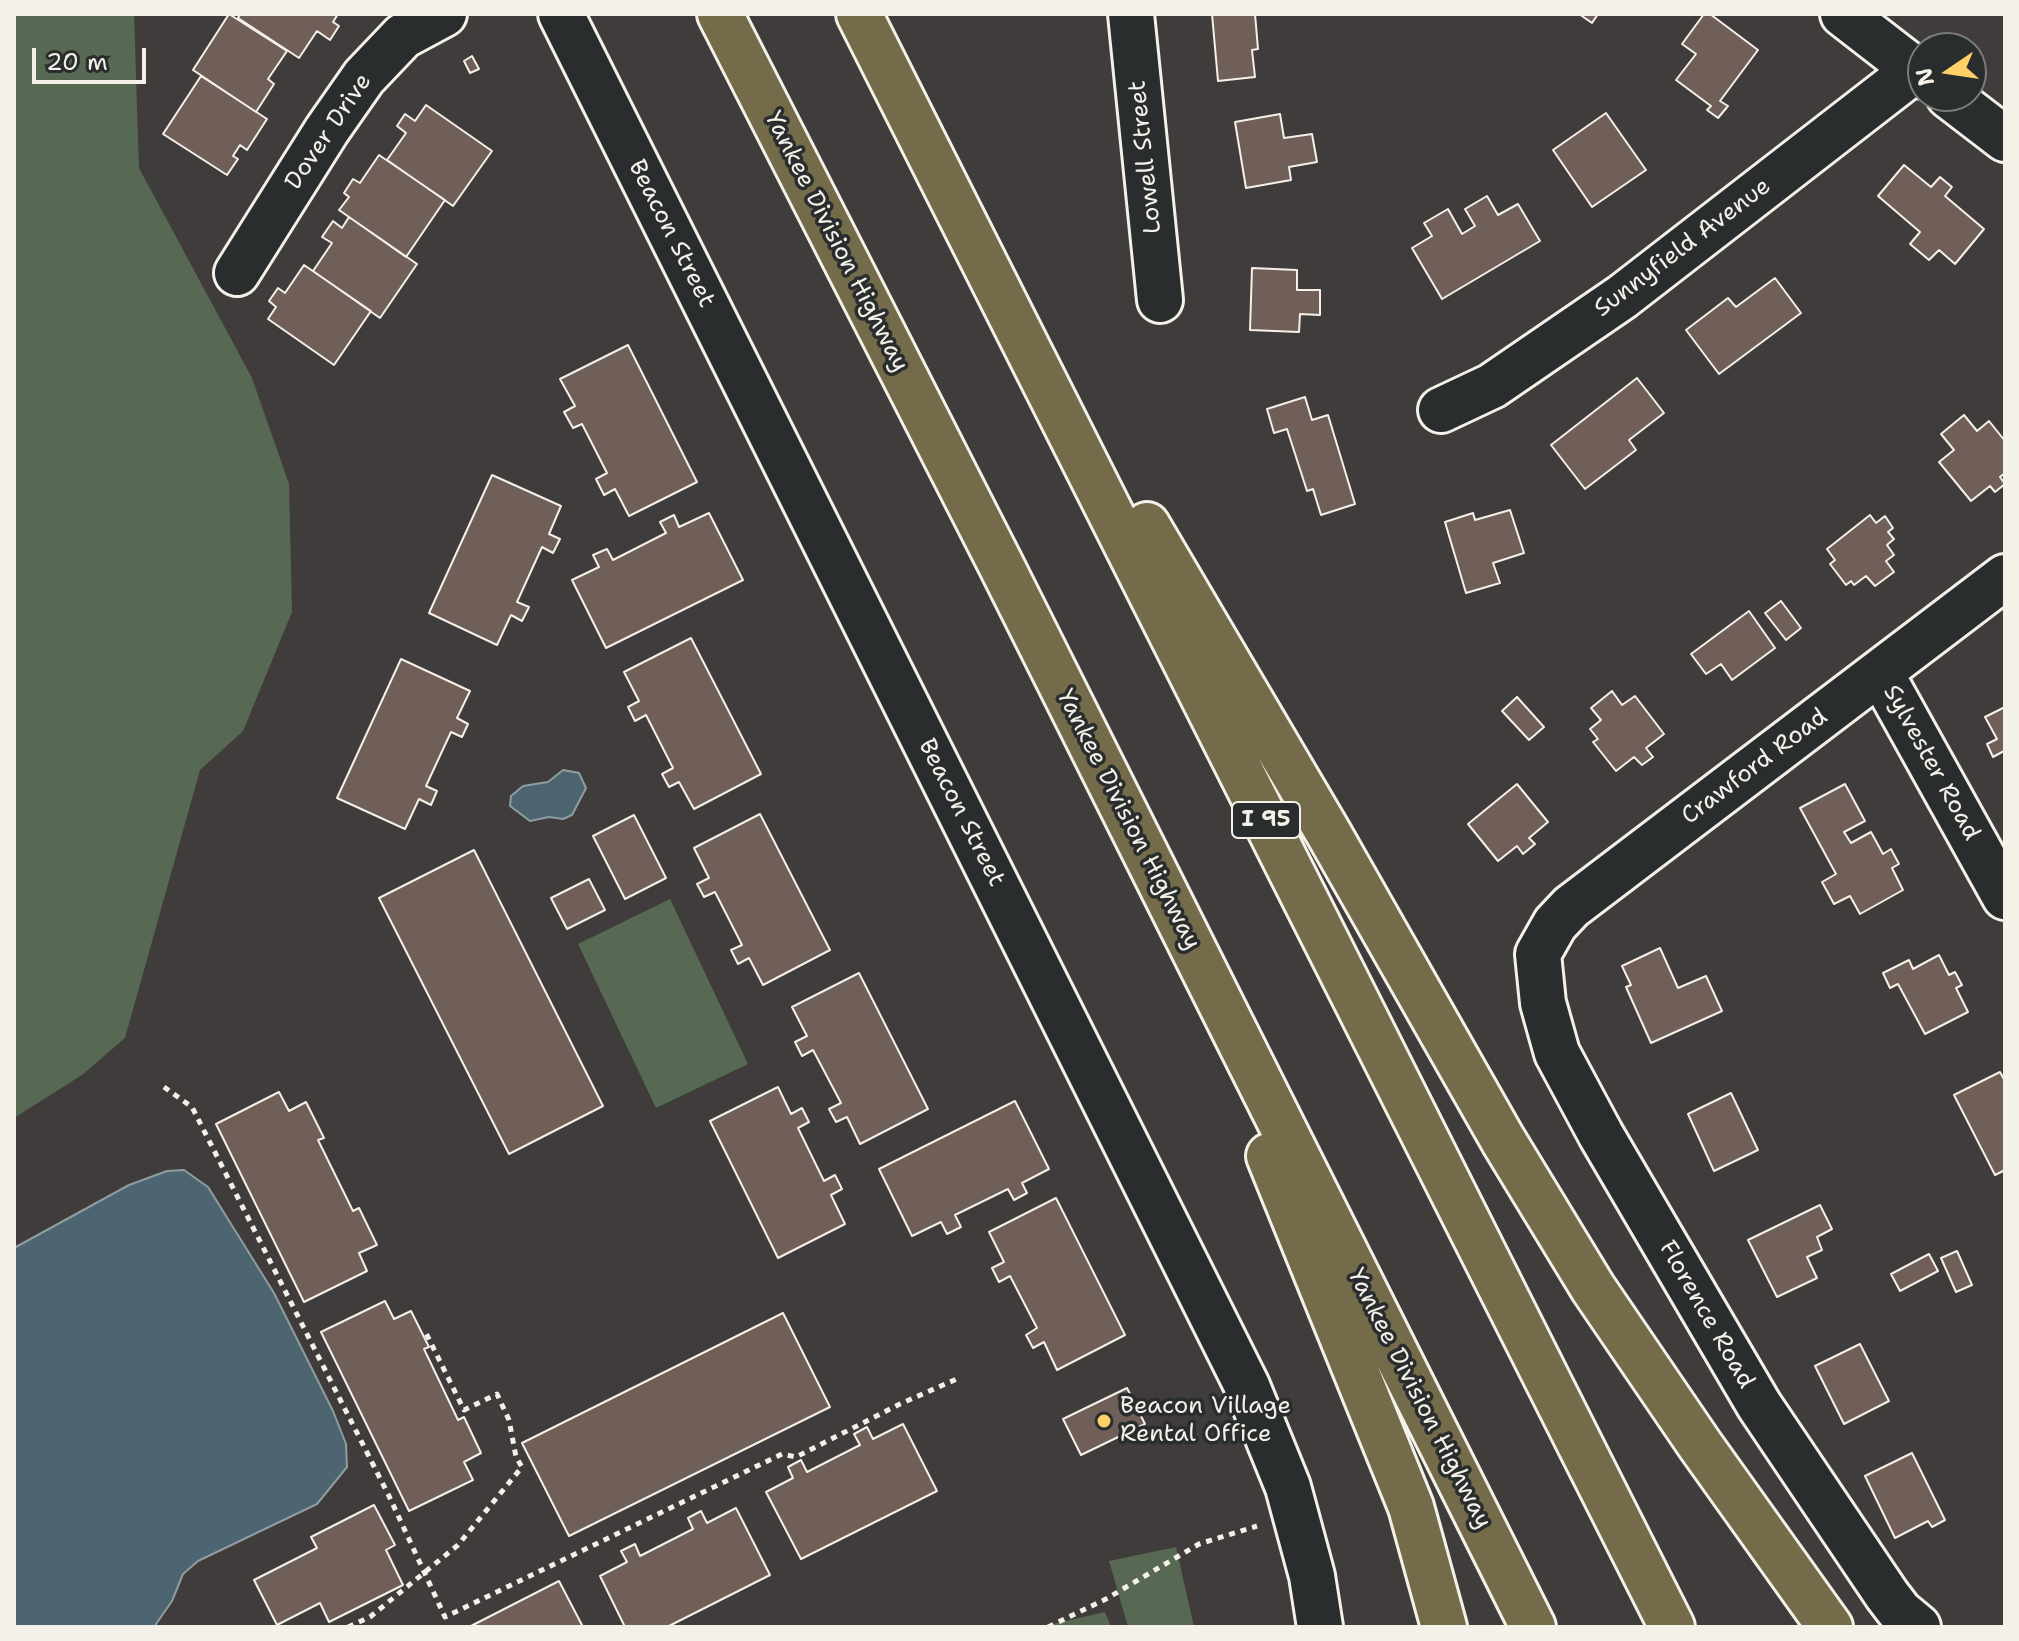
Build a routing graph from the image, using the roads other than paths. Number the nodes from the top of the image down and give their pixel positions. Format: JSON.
{"nodes":[{"id":1,"x":444,"y":14,"type":"edge"},
{"id":2,"x":561,"y":14,"type":"edge"},
{"id":3,"x":720,"y":14,"type":"edge"},
{"id":4,"x":859,"y":14,"type":"edge"},
{"id":5,"x":1131,"y":14,"type":"edge"},
{"id":6,"x":1843,"y":14,"type":"edge"},
{"id":7,"x":1907,"y":64,"type":"edge"},
{"id":8,"x":1907,"y":82,"type":"edge"},
{"id":9,"x":1970,"y":112,"type":"edge"},
{"id":10,"x":2005,"y":139,"type":"edge"},
{"id":11,"x":940,"y":175,"type":"junction"},
{"id":12,"x":237,"y":273,"type":"dead end"},
{"id":13,"x":1160,"y":300,"type":"dead end"},
{"id":14,"x":1441,"y":410,"type":"dead end"},
{"id":15,"x":2005,"y":577,"type":"edge"},
{"id":16,"x":1880,"y":672,"type":"junction"},
{"id":17,"x":2005,"y":897,"type":"edge"},
{"id":18,"x":1174,"y":912,"type":"junction"},
{"id":19,"x":1540,"y":979,"type":"joint"},
{"id":20,"x":1320,"y":1627,"type":"edge"},
{"id":21,"x":1444,"y":1627,"type":"edge"},
{"id":22,"x":1533,"y":1627,"type":"edge"},
{"id":23,"x":1672,"y":1627,"type":"edge"},
{"id":24,"x":1830,"y":1627,"type":"edge"},
{"id":25,"x":1918,"y":1627,"type":"edge"}],
"edges":[{"from":1,"to":12,"type":"street","name":"Dover Drive"},
{"from":2,"to":20,"type":"street","name":"Beacon Street"},
{"from":3,"to":18,"type":"highway","name":"Yankee Division Highway"},
{"from":4,"to":11,"type":"highway","number":"I 95"},
{"from":5,"to":13,"type":"street","name":"Lowell Street"},
{"from":6,"to":7,"type":"street"},
{"from":8,"to":14,"type":"street","name":"Sunnyfield Avenue"},
{"from":9,"to":10,"type":"street"},
{"from":11,"to":23,"type":"highway","number":"I 95"},
{"from":11,"to":24,"type":"highway"},
{"from":15,"to":16,"type":"street","name":"Crawford Road"},
{"from":16,"to":17,"type":"street","name":"Sylvester Road"},
{"from":16,"to":19,"type":"street","name":"Crawford Road"},
{"from":18,"to":21,"type":"highway"},
{"from":18,"to":22,"type":"highway","name":"Yankee Division Highway"},
{"from":19,"to":25,"type":"street","name":"Florence Road"}]}
